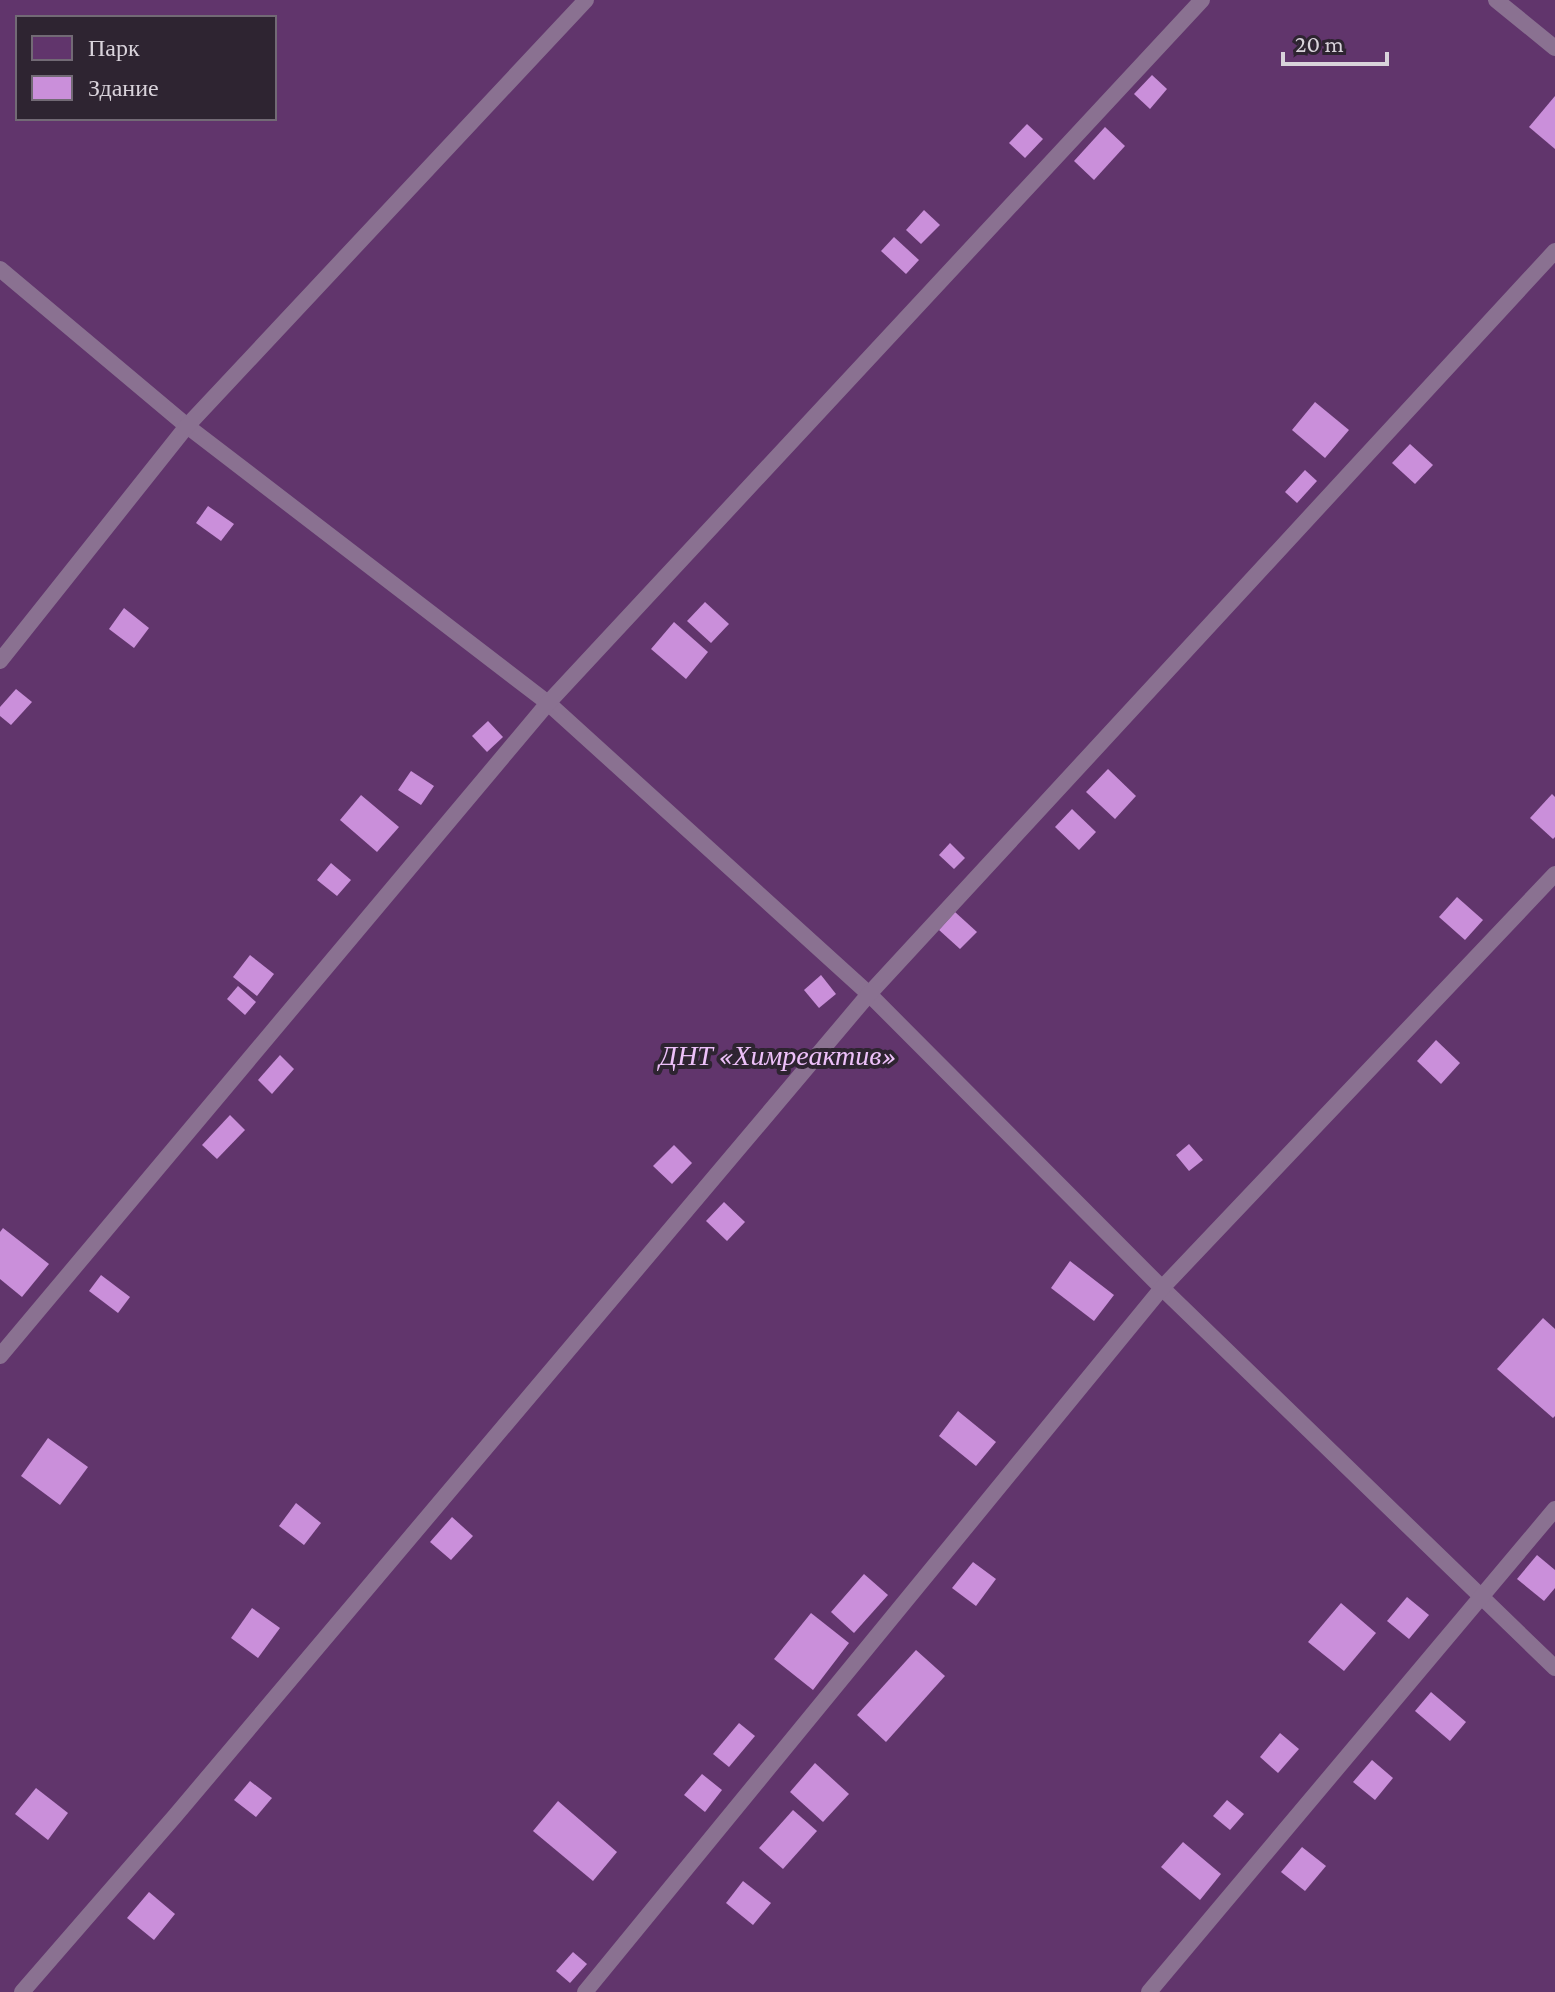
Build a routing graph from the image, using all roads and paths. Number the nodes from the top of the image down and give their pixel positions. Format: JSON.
{"nodes":[{"id":1,"x":586,"y":0,"type":"edge"},
{"id":2,"x":1202,"y":0,"type":"edge"},
{"id":3,"x":1496,"y":0,"type":"edge"},
{"id":4,"x":1555,"y":48,"type":"edge"},
{"id":5,"x":1555,"y":251,"type":"edge"},
{"id":6,"x":0,"y":269,"type":"edge"},
{"id":7,"x":187,"y":426,"type":"junction"},
{"id":8,"x":0,"y":661,"type":"edge"},
{"id":9,"x":548,"y":703,"type":"junction"},
{"id":10,"x":1555,"y":874,"type":"edge"},
{"id":11,"x":869,"y":994,"type":"junction"},
{"id":12,"x":1162,"y":1288,"type":"junction"},
{"id":13,"x":0,"y":1356,"type":"edge"},
{"id":14,"x":1555,"y":1509,"type":"edge"},
{"id":15,"x":1481,"y":1595,"type":"junction"},
{"id":16,"x":1555,"y":1668,"type":"edge"},
{"id":17,"x":22,"y":1992,"type":"edge"},
{"id":18,"x":585,"y":1992,"type":"edge"},
{"id":19,"x":1149,"y":1992,"type":"edge"}],
"edges":[{"from":1,"to":7,"type":"lane"},
{"from":2,"to":9,"type":"lane"},
{"from":3,"to":4,"type":"lane"},
{"from":5,"to":11,"type":"lane"},
{"from":6,"to":7,"type":"lane"},
{"from":7,"to":8,"type":"lane"},
{"from":7,"to":9,"type":"lane"},
{"from":9,"to":11,"type":"lane"},
{"from":9,"to":13,"type":"lane"},
{"from":10,"to":12,"type":"lane"},
{"from":11,"to":12,"type":"lane"},
{"from":11,"to":17,"type":"lane"},
{"from":12,"to":15,"type":"lane"},
{"from":12,"to":18,"type":"lane"},
{"from":14,"to":15,"type":"lane"},
{"from":15,"to":16,"type":"lane"},
{"from":15,"to":19,"type":"lane"}]}
